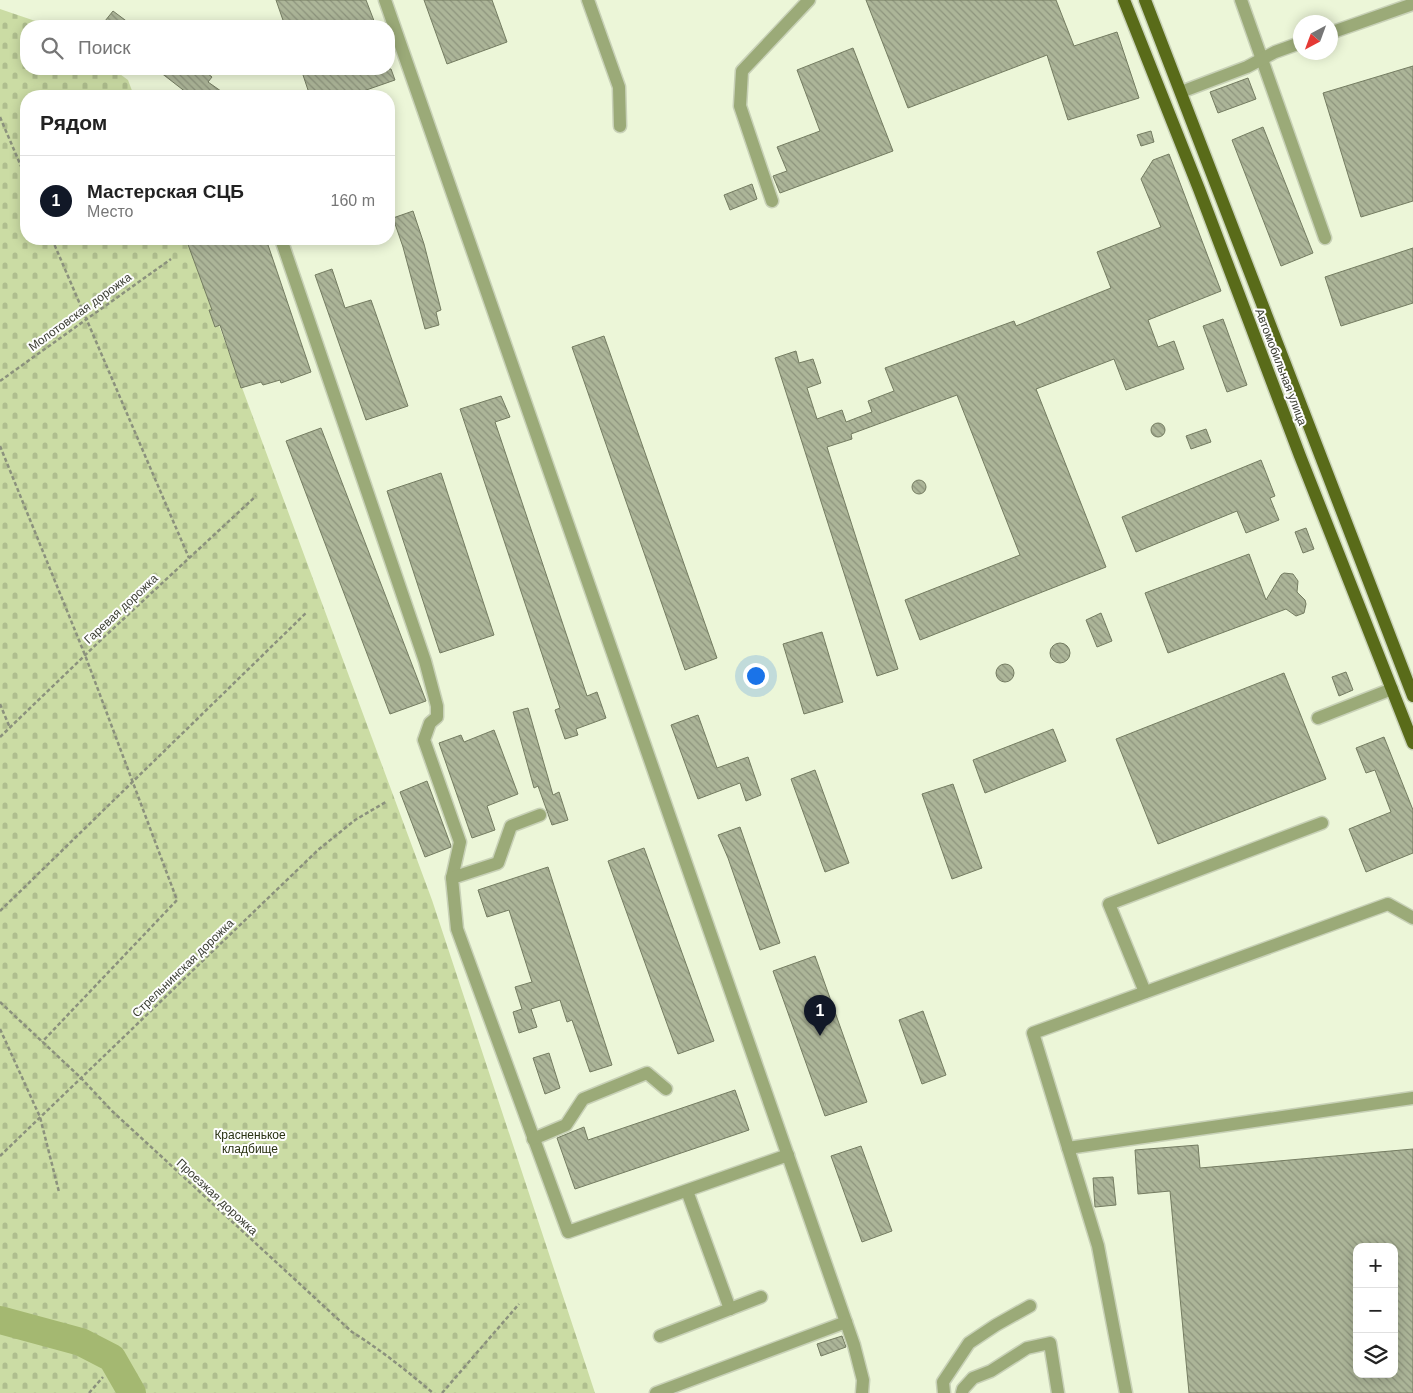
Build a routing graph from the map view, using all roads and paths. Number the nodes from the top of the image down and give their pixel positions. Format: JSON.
{"nodes":[{"id":1,"x":385,"y":0,"type":"edge"},
{"id":2,"x":588,"y":0,"type":"edge"},
{"id":3,"x":809,"y":0,"type":"edge"},
{"id":4,"x":1113,"y":0,"type":"edge"},
{"id":5,"x":1124,"y":0,"type":"edge"},
{"id":6,"x":1145,"y":0,"type":"edge"},
{"id":7,"x":1241,"y":0,"type":"edge"},
{"id":8,"x":1413,"y":4,"type":"edge"},
{"id":9,"x":392,"y":20,"type":"edge"},
{"id":10,"x":1135,"y":26,"type":"junction"},
{"id":11,"x":395,"y":29,"type":"edge"},
{"id":12,"x":1338,"y":30,"type":"edge"},
{"id":13,"x":1293,"y":46,"type":"edge"},
{"id":14,"x":1263,"y":59,"type":"junction"},
{"id":15,"x":1181,"y":92,"type":"junction"},
{"id":16,"x":0,"y":117,"type":"edge"},
{"id":17,"x":620,"y":126,"type":"dead end"},
{"id":18,"x":20,"y":164,"type":"edge"},
{"id":19,"x":772,"y":201,"type":"dead end"},
{"id":20,"x":1325,"y":238,"type":"dead end"},
{"id":21,"x":55,"y":245,"type":"edge"},
{"id":22,"x":283,"y":245,"type":"edge"},
{"id":23,"x":171,"y":258,"type":"dead end"},
{"id":24,"x":87,"y":319,"type":"junction"},
{"id":25,"x":0,"y":381,"type":"edge"},
{"id":26,"x":0,"y":446,"type":"edge"},
{"id":27,"x":256,"y":496,"type":"dead end"},
{"id":28,"x":189,"y":558,"type":"junction"},
{"id":29,"x":307,"y":612,"type":"dead end"},
{"id":30,"x":85,"y":655,"type":"junction"},
{"id":31,"x":1392,"y":689,"type":"junction"},
{"id":32,"x":1413,"y":696,"type":"edge"},
{"id":33,"x":0,"y":704,"type":"edge"},
{"id":34,"x":1318,"y":718,"type":"dead end"},
{"id":35,"x":10,"y":728,"type":"junction"},
{"id":36,"x":0,"y":737,"type":"edge"},
{"id":37,"x":1413,"y":743,"type":"edge"},
{"id":38,"x":133,"y":782,"type":"junction"},
{"id":39,"x":386,"y":802,"type":"dead end"},
{"id":40,"x":540,"y":815,"type":"dead end"},
{"id":41,"x":1322,"y":823,"type":"dead end"},
{"id":42,"x":452,"y":878,"type":"junction"},
{"id":43,"x":0,"y":911,"type":"edge"},
{"id":44,"x":1413,"y":918,"type":"edge"},
{"id":45,"x":1145,"y":992,"type":"junction"},
{"id":46,"x":0,"y":1002,"type":"edge"},
{"id":47,"x":0,"y":1029,"type":"edge"},
{"id":48,"x":42,"y":1042,"type":"junction"},
{"id":49,"x":81,"y":1078,"type":"junction"},
{"id":50,"x":666,"y":1088,"type":"dead end"},
{"id":51,"x":1413,"y":1098,"type":"edge"},
{"id":52,"x":40,"y":1117,"type":"junction"},
{"id":53,"x":533,"y":1139,"type":"junction"},
{"id":54,"x":1068,"y":1148,"type":"junction"},
{"id":55,"x":788,"y":1155,"type":"junction"},
{"id":56,"x":0,"y":1156,"type":"edge"},
{"id":57,"x":687,"y":1190,"type":"junction"},
{"id":58,"x":59,"y":1192,"type":"dead end"},
{"id":59,"x":761,"y":1296,"type":"dead end"},
{"id":60,"x":519,"y":1304,"type":"dead end"},
{"id":61,"x":1030,"y":1306,"type":"dead end"},
{"id":62,"x":730,"y":1309,"type":"junction"},
{"id":63,"x":846,"y":1322,"type":"junction"},
{"id":64,"x":660,"y":1336,"type":"dead end"},
{"id":65,"x":103,"y":1377,"type":"dead end"},
{"id":66,"x":89,"y":1393,"type":"edge"},
{"id":67,"x":433,"y":1393,"type":"edge"},
{"id":68,"x":442,"y":1393,"type":"edge"},
{"id":69,"x":656,"y":1393,"type":"edge"},
{"id":70,"x":862,"y":1393,"type":"edge"},
{"id":71,"x":944,"y":1393,"type":"edge"},
{"id":72,"x":962,"y":1393,"type":"edge"},
{"id":73,"x":1058,"y":1393,"type":"edge"},
{"id":74,"x":1126,"y":1393,"type":"edge"}],
"edges":[{"from":1,"to":9,"type":"lane"},
{"from":2,"to":17,"type":"lane"},
{"from":3,"to":19,"type":"lane"},
{"from":4,"to":10,"type":"main road"},
{"from":5,"to":10,"type":"main road","name":"Автомобильная улица"},
{"from":6,"to":15,"type":"main road","name":"Автомобильная улица"},
{"from":7,"to":14,"type":"lane"},
{"from":8,"to":12,"type":"lane"},
{"from":10,"to":31,"type":"main road","name":"Автомобильная улица"},
{"from":11,"to":55,"type":"lane"},
{"from":13,"to":14,"type":"lane"},
{"from":14,"to":15,"type":"lane"},
{"from":14,"to":20,"type":"lane"},
{"from":15,"to":32,"type":"main road","name":"Автомобильная улица"},
{"from":16,"to":18,"type":"path"},
{"from":21,"to":24,"type":"path"},
{"from":22,"to":42,"type":"lane"},
{"from":23,"to":24,"type":"path","name":"Молотовская дорожка"},
{"from":24,"to":25,"type":"path","name":"Молотовская дорожка"},
{"from":24,"to":28,"type":"path"},
{"from":26,"to":30,"type":"path"},
{"from":27,"to":28,"type":"path","name":"Гаревая дорожка"},
{"from":28,"to":30,"type":"path","name":"Гаревая дорожка"},
{"from":29,"to":38,"type":"path"},
{"from":30,"to":35,"type":"path","name":"Гаревая дорожка"},
{"from":30,"to":38,"type":"path"},
{"from":31,"to":34,"type":"lane"},
{"from":31,"to":37,"type":"main road","name":"Автомобильная улица"},
{"from":33,"to":35,"type":"path"},
{"from":35,"to":36,"type":"path","name":"Гаревая дорожка"},
{"from":38,"to":43,"type":"path"},
{"from":38,"to":48,"type":"path"},
{"from":39,"to":49,"type":"path","name":"Стрельнинская дорожка"},
{"from":40,"to":42,"type":"lane"},
{"from":41,"to":45,"type":"lane"},
{"from":42,"to":53,"type":"lane"},
{"from":44,"to":45,"type":"lane"},
{"from":45,"to":54,"type":"lane"},
{"from":46,"to":48,"type":"path","name":"Проезжая дорожка"},
{"from":47,"to":52,"type":"path"},
{"from":48,"to":49,"type":"path","name":"Проезжая дорожка"},
{"from":49,"to":52,"type":"path","name":"Стрельнинская дорожка"},
{"from":49,"to":67,"type":"path","name":"Проезжая дорожка"},
{"from":50,"to":53,"type":"lane"},
{"from":51,"to":54,"type":"lane"},
{"from":52,"to":56,"type":"path","name":"Стрельнинская дорожка"},
{"from":52,"to":58,"type":"path"},
{"from":53,"to":57,"type":"lane"},
{"from":54,"to":74,"type":"lane"},
{"from":55,"to":57,"type":"lane"},
{"from":55,"to":63,"type":"lane"},
{"from":57,"to":62,"type":"lane"},
{"from":59,"to":62,"type":"lane"},
{"from":60,"to":68,"type":"path"},
{"from":61,"to":71,"type":"lane"},
{"from":62,"to":64,"type":"lane"},
{"from":63,"to":69,"type":"lane"},
{"from":63,"to":70,"type":"lane"},
{"from":65,"to":66,"type":"path"},
{"from":72,"to":73,"type":"lane"}]}
